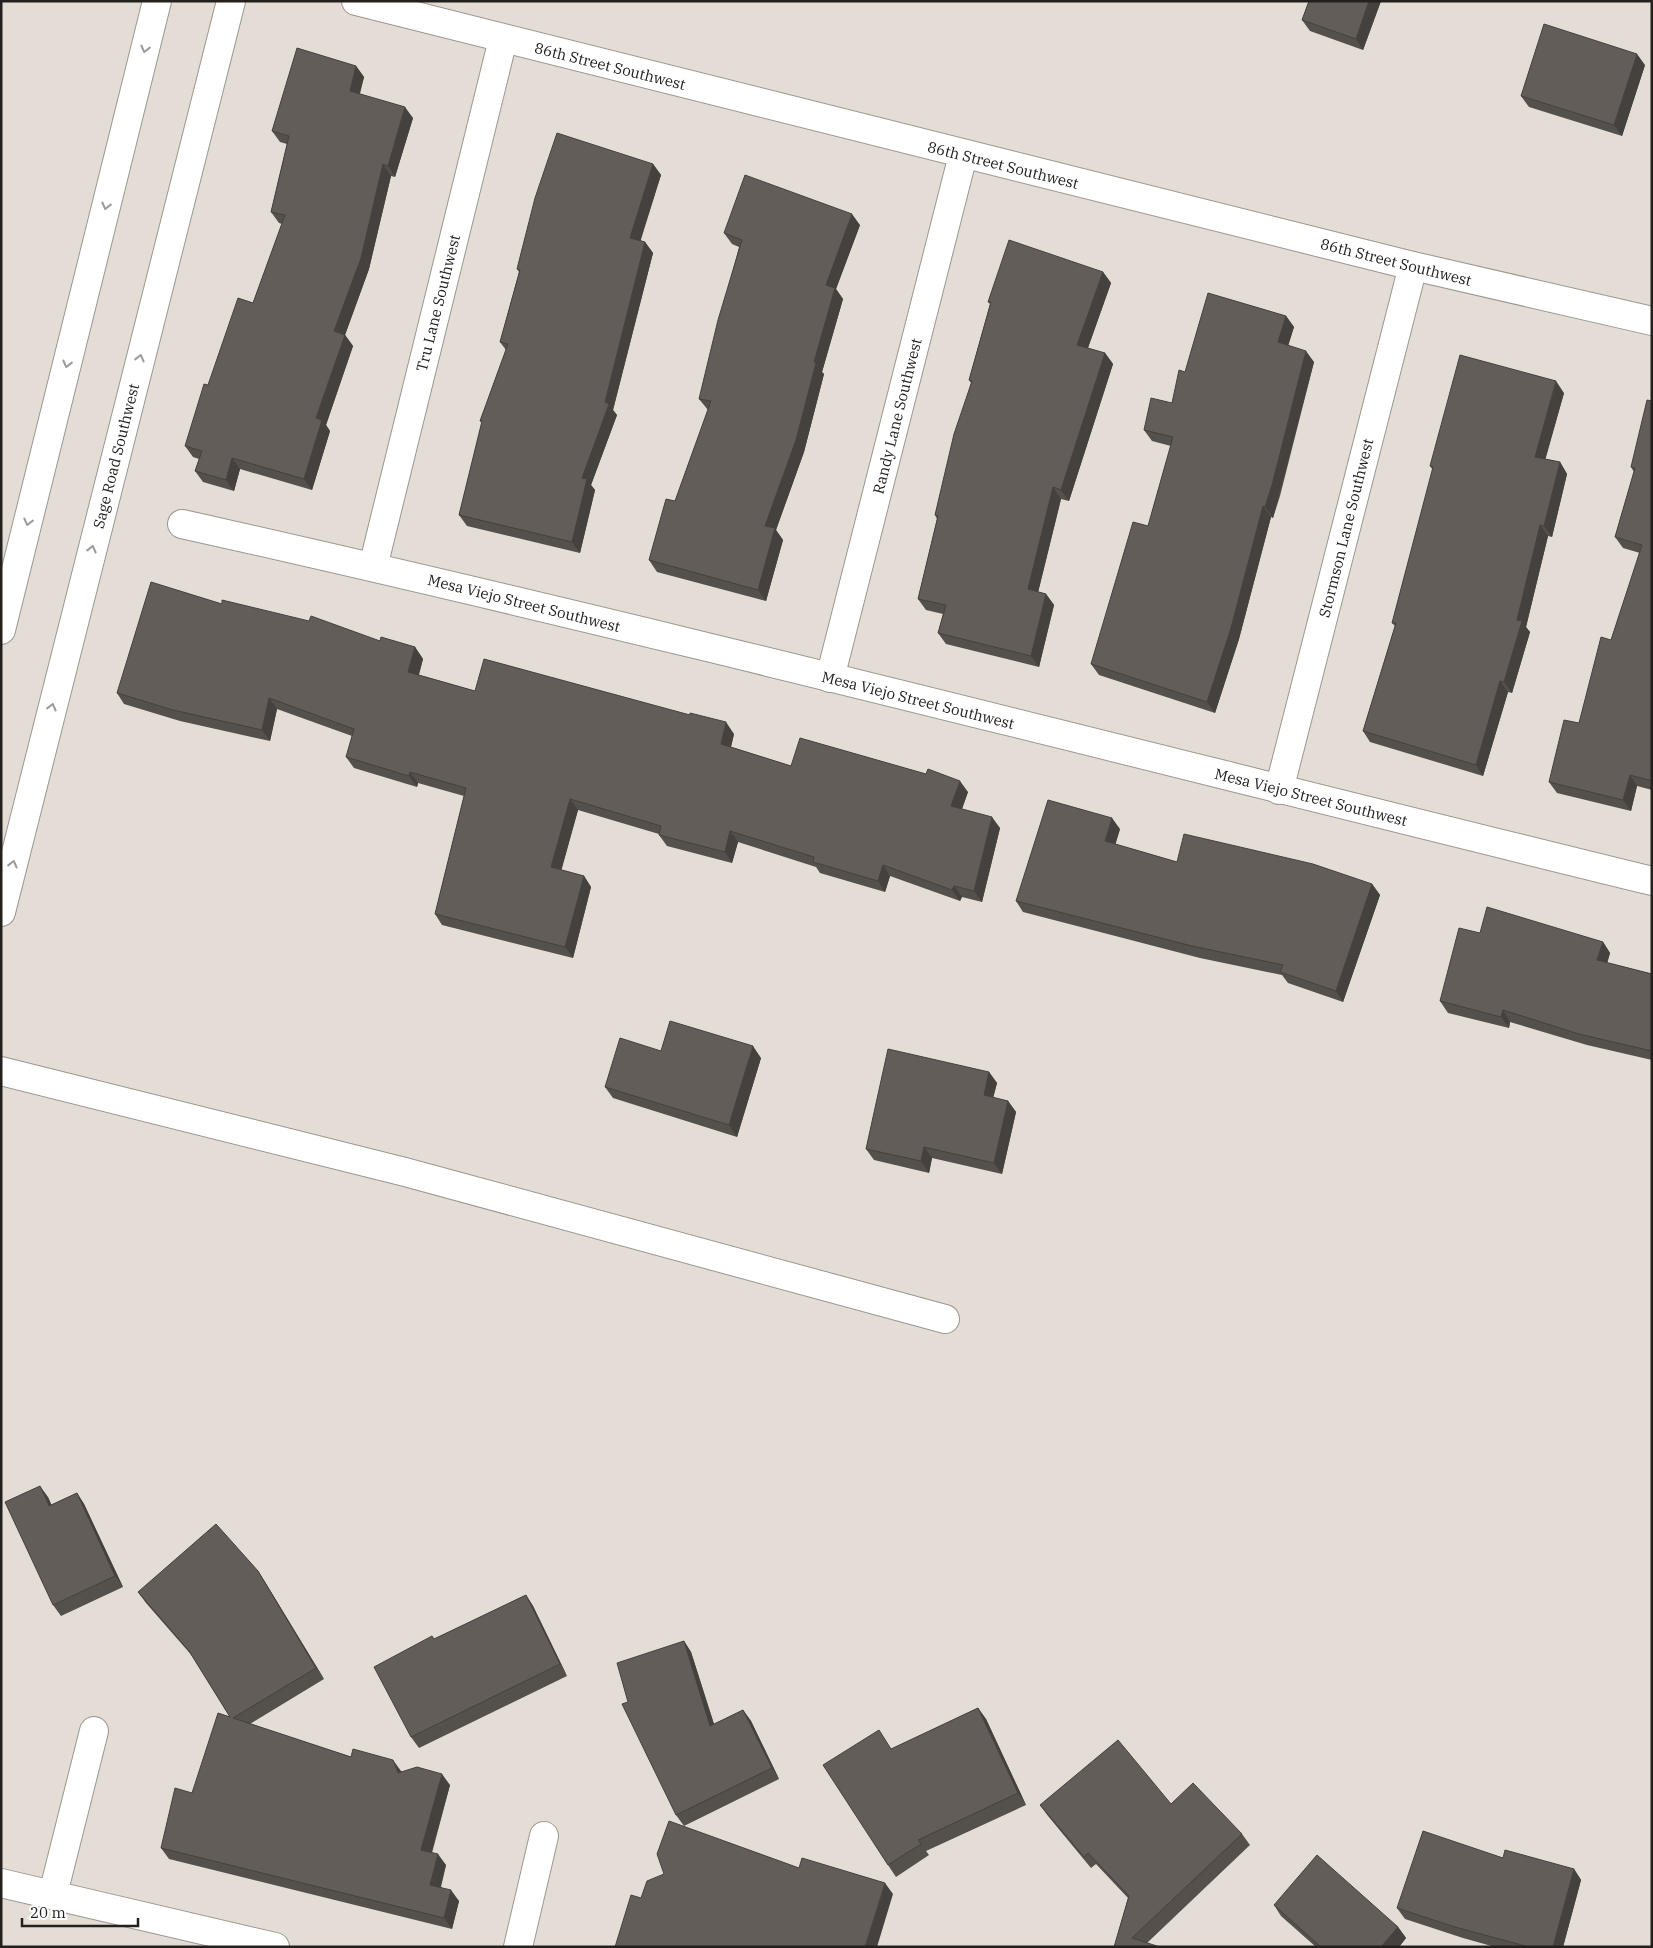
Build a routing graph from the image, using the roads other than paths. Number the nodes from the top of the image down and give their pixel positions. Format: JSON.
{"nodes":[{"id":1,"x":157,"y":1,"type":"edge"},
{"id":2,"x":231,"y":1,"type":"edge"},
{"id":3,"x":356,"y":1,"type":"edge"},
{"id":4,"x":504,"y":39,"type":"junction"},
{"id":5,"x":963,"y":155,"type":"junction"},
{"id":6,"x":1413,"y":266,"type":"junction"},
{"id":7,"x":1652,"y":321,"type":"edge"},
{"id":8,"x":182,"y":524,"type":"dead end"},
{"id":9,"x":373,"y":567,"type":"junction"},
{"id":10,"x":1,"y":630,"type":"edge"},
{"id":11,"x":830,"y":678,"type":"junction"},
{"id":12,"x":1279,"y":790,"type":"junction"},
{"id":13,"x":1652,"y":881,"type":"edge"},
{"id":14,"x":3,"y":898,"type":"edge"},
{"id":15,"x":1,"y":1071,"type":"edge"},
{"id":16,"x":945,"y":1319,"type":"dead end"},
{"id":17,"x":94,"y":1731,"type":"dead end"},
{"id":18,"x":544,"y":1836,"type":"dead end"},
{"id":19,"x":1,"y":1883,"type":"edge"},
{"id":20,"x":53,"y":1894,"type":"junction"},
{"id":21,"x":275,"y":1947,"type":"edge"},
{"id":22,"x":518,"y":1947,"type":"edge"}],
"edges":[{"from":1,"to":10,"type":"street","one_way":true},
{"from":14,"to":2,"type":"street","name":"Sage Road Southwest","one_way":true},
{"from":3,"to":4,"type":"street","name":"86th Street Southwest"},
{"from":4,"to":5,"type":"street","name":"86th Street Southwest"},
{"from":4,"to":9,"type":"street","name":"Tru Lane Southwest"},
{"from":5,"to":6,"type":"street","name":"86th Street Southwest"},
{"from":5,"to":11,"type":"street","name":"Randy Lane Southwest"},
{"from":6,"to":7,"type":"street","name":"86th Street Southwest"},
{"from":6,"to":12,"type":"street","name":"Stormson Lane Southwest"},
{"from":8,"to":9,"type":"street","name":"Mesa Viejo Street Southwest"},
{"from":9,"to":11,"type":"street","name":"Mesa Viejo Street Southwest"},
{"from":11,"to":12,"type":"street","name":"Mesa Viejo Street Southwest"},
{"from":12,"to":13,"type":"street","name":"Mesa Viejo Street Southwest"},
{"from":15,"to":16,"type":"street"},
{"from":17,"to":20,"type":"street"},
{"from":18,"to":22,"type":"street"},
{"from":19,"to":20,"type":"street"},
{"from":20,"to":21,"type":"street"}]}
